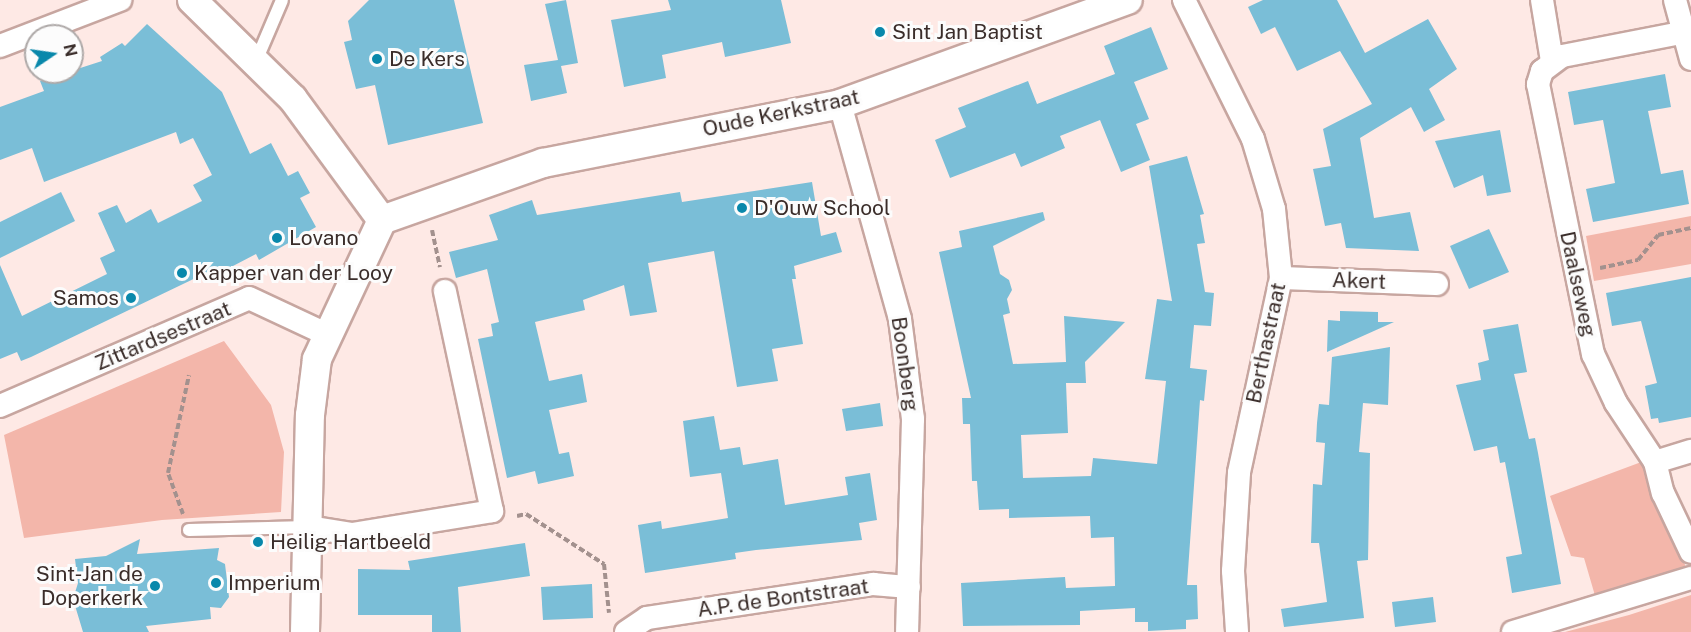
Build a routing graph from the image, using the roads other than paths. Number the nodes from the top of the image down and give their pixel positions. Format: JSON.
{"nodes":[{"id":1,"x":120,"y":0,"type":"edge"},
{"id":2,"x":192,"y":0,"type":"edge"},
{"id":3,"x":282,"y":0,"type":"edge"},
{"id":4,"x":1128,"y":0,"type":"edge"},
{"id":5,"x":1184,"y":0,"type":"edge"},
{"id":6,"x":1542,"y":0,"type":"edge"},
{"id":7,"x":1675,"y":0,"type":"edge"},
{"id":8,"x":1688,"y":31,"type":"edge"},
{"id":9,"x":0,"y":46,"type":"edge"},
{"id":10,"x":1691,"y":59,"type":"edge"},
{"id":11,"x":1552,"y":61,"type":"junction"},
{"id":12,"x":256,"y":63,"type":"junction"},
{"id":13,"x":840,"y":104,"type":"junction"},
{"id":14,"x":382,"y":220,"type":"junction"},
{"id":15,"x":1281,"y":278,"type":"junction"},
{"id":16,"x":1437,"y":284,"type":"dead end"},
{"id":17,"x":445,"y":291,"type":"road end"},
{"id":18,"x":326,"y":334,"type":"junction"},
{"id":19,"x":0,"y":406,"type":"edge"},
{"id":20,"x":1691,"y":451,"type":"edge"},
{"id":21,"x":1655,"y":462,"type":"junction"},
{"id":22,"x":309,"y":527,"type":"junction"},
{"id":23,"x":189,"y":530,"type":"road end"},
{"id":24,"x":1691,"y":552,"type":"edge"},
{"id":25,"x":1691,"y":578,"type":"edge"},
{"id":26,"x":909,"y":587,"type":"junction"},
{"id":27,"x":627,"y":630,"type":"edge"},
{"id":28,"x":305,"y":632,"type":"edge"},
{"id":29,"x":906,"y":632,"type":"edge"},
{"id":30,"x":1237,"y":632,"type":"edge"},
{"id":31,"x":1513,"y":632,"type":"edge"}],
"edges":[{"from":1,"to":9,"type":"street"},
{"from":2,"to":12,"type":"street"},
{"from":3,"to":12,"type":"lane"},
{"from":4,"to":13,"type":"street","name":"Oude Kerkstraat"},
{"from":5,"to":15,"type":"street","name":"Berthastraat"},
{"from":6,"to":11,"type":"street"},
{"from":7,"to":8,"type":"street"},
{"from":8,"to":10,"type":"street"},
{"from":8,"to":11,"type":"street"},
{"from":11,"to":21,"type":"street","name":"Daalseweg"},
{"from":12,"to":14,"type":"street"},
{"from":13,"to":14,"type":"street","name":"Oude Kerkstraat"},
{"from":13,"to":26,"type":"street","name":"Boonberg"},
{"from":14,"to":18,"type":"street"},
{"from":15,"to":16,"type":"street","name":"Akert"},
{"from":15,"to":30,"type":"street","name":"Berthastraat"},
{"from":17,"to":22,"type":"street"},
{"from":18,"to":19,"type":"street","name":"Zittardsestraat"},
{"from":18,"to":22,"type":"street"},
{"from":20,"to":21,"type":"street"},
{"from":21,"to":24,"type":"street","name":"Daalseweg"},
{"from":22,"to":23,"type":"lane"},
{"from":22,"to":28,"type":"street"},
{"from":25,"to":31,"type":"street"},
{"from":26,"to":27,"type":"street","name":"A.P. de Bontstraat"},
{"from":26,"to":29,"type":"street","name":"Boonberg"}]}
